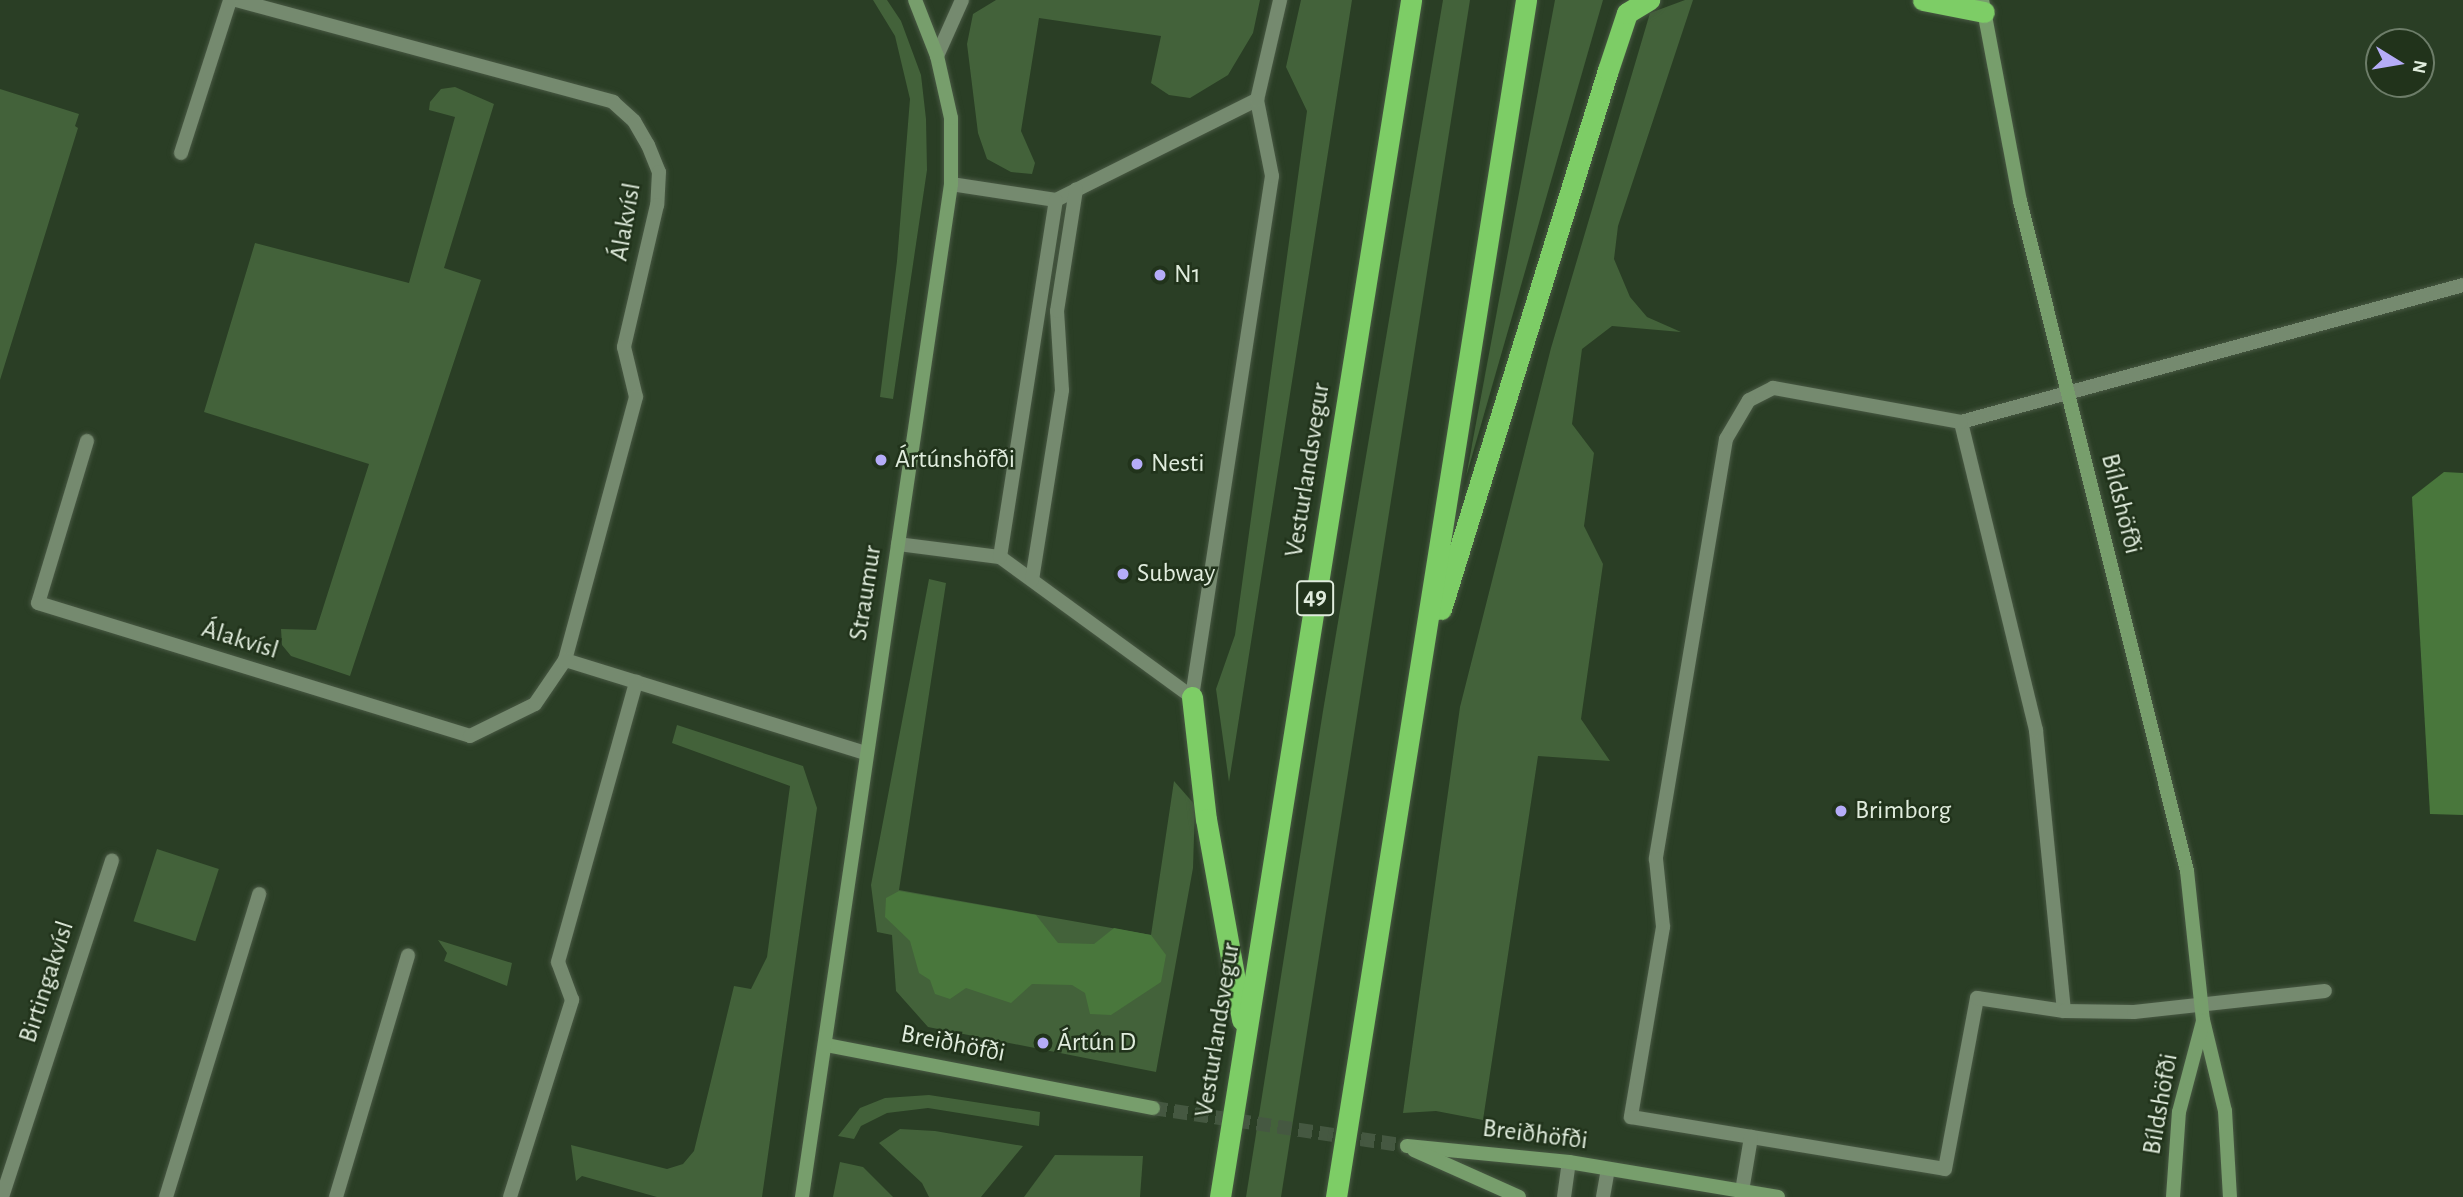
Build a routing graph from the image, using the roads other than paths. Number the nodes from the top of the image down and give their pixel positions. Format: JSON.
{"nodes":[{"id":1,"x":230,"y":0,"type":"edge"},
{"id":2,"x":236,"y":0,"type":"edge"},
{"id":3,"x":915,"y":0,"type":"edge"},
{"id":4,"x":962,"y":0,"type":"edge"},
{"id":5,"x":1280,"y":0,"type":"edge"},
{"id":6,"x":1412,"y":0,"type":"edge"},
{"id":7,"x":1526,"y":0,"type":"edge"},
{"id":8,"x":1649,"y":0,"type":"edge"},
{"id":9,"x":1923,"y":0,"type":"edge"},
{"id":10,"x":1629,"y":6,"type":"edge"},
{"id":11,"x":1983,"y":6,"type":"edge"},
{"id":12,"x":937,"y":56,"type":"junction"},
{"id":13,"x":1257,"y":100,"type":"junction"},
{"id":14,"x":181,"y":153,"type":"dead end"},
{"id":15,"x":951,"y":184,"type":"junction"},
{"id":16,"x":1076,"y":189,"type":"junction"},
{"id":17,"x":1056,"y":200,"type":"junction"},
{"id":18,"x":2463,"y":285,"type":"edge"},
{"id":19,"x":2069,"y":394,"type":"junction"},
{"id":20,"x":1961,"y":422,"type":"junction"},
{"id":21,"x":87,"y":442,"type":"dead end"},
{"id":22,"x":898,"y":544,"type":"junction"},
{"id":23,"x":1000,"y":557,"type":"junction"},
{"id":24,"x":1032,"y":580,"type":"junction"},
{"id":25,"x":565,"y":660,"type":"junction"},
{"id":26,"x":1419,"y":681,"type":"junction"},
{"id":27,"x":636,"y":682,"type":"junction"},
{"id":28,"x":1192,"y":697,"type":"junction"},
{"id":29,"x":866,"y":753,"type":"junction"},
{"id":30,"x":112,"y":861,"type":"dead end"},
{"id":31,"x":259,"y":894,"type":"dead end"},
{"id":32,"x":408,"y":956,"type":"dead end"},
{"id":33,"x":2325,"y":991,"type":"dead end"},
{"id":34,"x":2064,"y":1011,"type":"junction"},
{"id":35,"x":2203,"y":1014,"type":"junction"},
{"id":36,"x":1245,"y":1037,"type":"junction"},
{"id":37,"x":825,"y":1045,"type":"junction"},
{"id":38,"x":1153,"y":1108,"type":"tunnel mouth"},
{"id":39,"x":1751,"y":1137,"type":"junction"},
{"id":40,"x":1569,"y":1162,"type":"junction"},
{"id":41,"x":1608,"y":1169,"type":"junction"},
{"id":42,"x":1742,"y":1191,"type":"junction"},
{"id":43,"x":2,"y":1197,"type":"edge"},
{"id":44,"x":166,"y":1197,"type":"edge"},
{"id":45,"x":335,"y":1197,"type":"edge"},
{"id":46,"x":510,"y":1197,"type":"edge"},
{"id":47,"x":802,"y":1197,"type":"edge"},
{"id":48,"x":1220,"y":1197,"type":"edge"},
{"id":49,"x":1336,"y":1197,"type":"edge"},
{"id":50,"x":1519,"y":1197,"type":"edge"},
{"id":51,"x":1564,"y":1197,"type":"edge"},
{"id":52,"x":1603,"y":1197,"type":"edge"},
{"id":53,"x":1778,"y":1197,"type":"edge"},
{"id":54,"x":2173,"y":1197,"type":"edge"},
{"id":55,"x":2230,"y":1197,"type":"edge"}],
"edges":[{"from":1,"to":14,"type":"street"},
{"from":2,"to":25,"type":"street","name":"Álakvísl"},
{"from":3,"to":12,"type":"street","name":"Straumur"},
{"from":4,"to":12,"type":"street"},
{"from":5,"to":13,"type":"street"},
{"from":6,"to":36,"type":"highway","name":"Vesturlandsvegur","number":"49"},
{"from":7,"to":26,"type":"highway"},
{"from":8,"to":10,"type":"highway"},
{"from":9,"to":11,"type":"highway"},
{"from":10,"to":26,"type":"highway"},
{"from":11,"to":19,"type":"street","name":"Bíldshöfði"},
{"from":12,"to":15,"type":"street","name":"Straumur"},
{"from":13,"to":16,"type":"street"},
{"from":13,"to":28,"type":"street"},
{"from":15,"to":17,"type":"street"},
{"from":15,"to":22,"type":"street","name":"Straumur"},
{"from":16,"to":17,"type":"street"},
{"from":16,"to":24,"type":"street"},
{"from":17,"to":23,"type":"street"},
{"from":18,"to":19,"type":"street"},
{"from":19,"to":20,"type":"street"},
{"from":19,"to":35,"type":"street","name":"Bíldshöfði"},
{"from":20,"to":34,"type":"street"},
{"from":20,"to":39,"type":"street"},
{"from":21,"to":25,"type":"street","name":"Álakvísl"},
{"from":22,"to":23,"type":"street"},
{"from":22,"to":29,"type":"street","name":"Straumur"},
{"from":23,"to":24,"type":"street"},
{"from":24,"to":28,"type":"street"},
{"from":25,"to":27,"type":"street"},
{"from":26,"to":49,"type":"highway"},
{"from":27,"to":29,"type":"street"},
{"from":27,"to":46,"type":"street"},
{"from":28,"to":36,"type":"highway"},
{"from":29,"to":37,"type":"street","name":"Straumur"},
{"from":30,"to":43,"type":"street","name":"Birtingakvísl"},
{"from":31,"to":44,"type":"street"},
{"from":32,"to":45,"type":"street"},
{"from":33,"to":35,"type":"street"},
{"from":34,"to":35,"type":"street"},
{"from":34,"to":39,"type":"street"},
{"from":35,"to":54,"type":"street","name":"Bíldshöfði"},
{"from":35,"to":55,"type":"street","name":"Bíldshöfði"},
{"from":36,"to":48,"type":"highway","name":"Vesturlandsvegur","number":"49"},
{"from":37,"to":38,"type":"street","name":"Breiðhöfði"},
{"from":37,"to":47,"type":"street","name":"Straumur"},
{"from":39,"to":42,"type":"street"},
{"from":40,"to":41,"type":"street","name":"Breiðhöfði"},
{"from":40,"to":50,"type":"street","name":"Breiðhöfði"},
{"from":40,"to":51,"type":"street"},
{"from":41,"to":42,"type":"street","name":"Breiðhöfði"},
{"from":41,"to":52,"type":"street"},
{"from":42,"to":53,"type":"street","name":"Breiðhöfði"}]}
